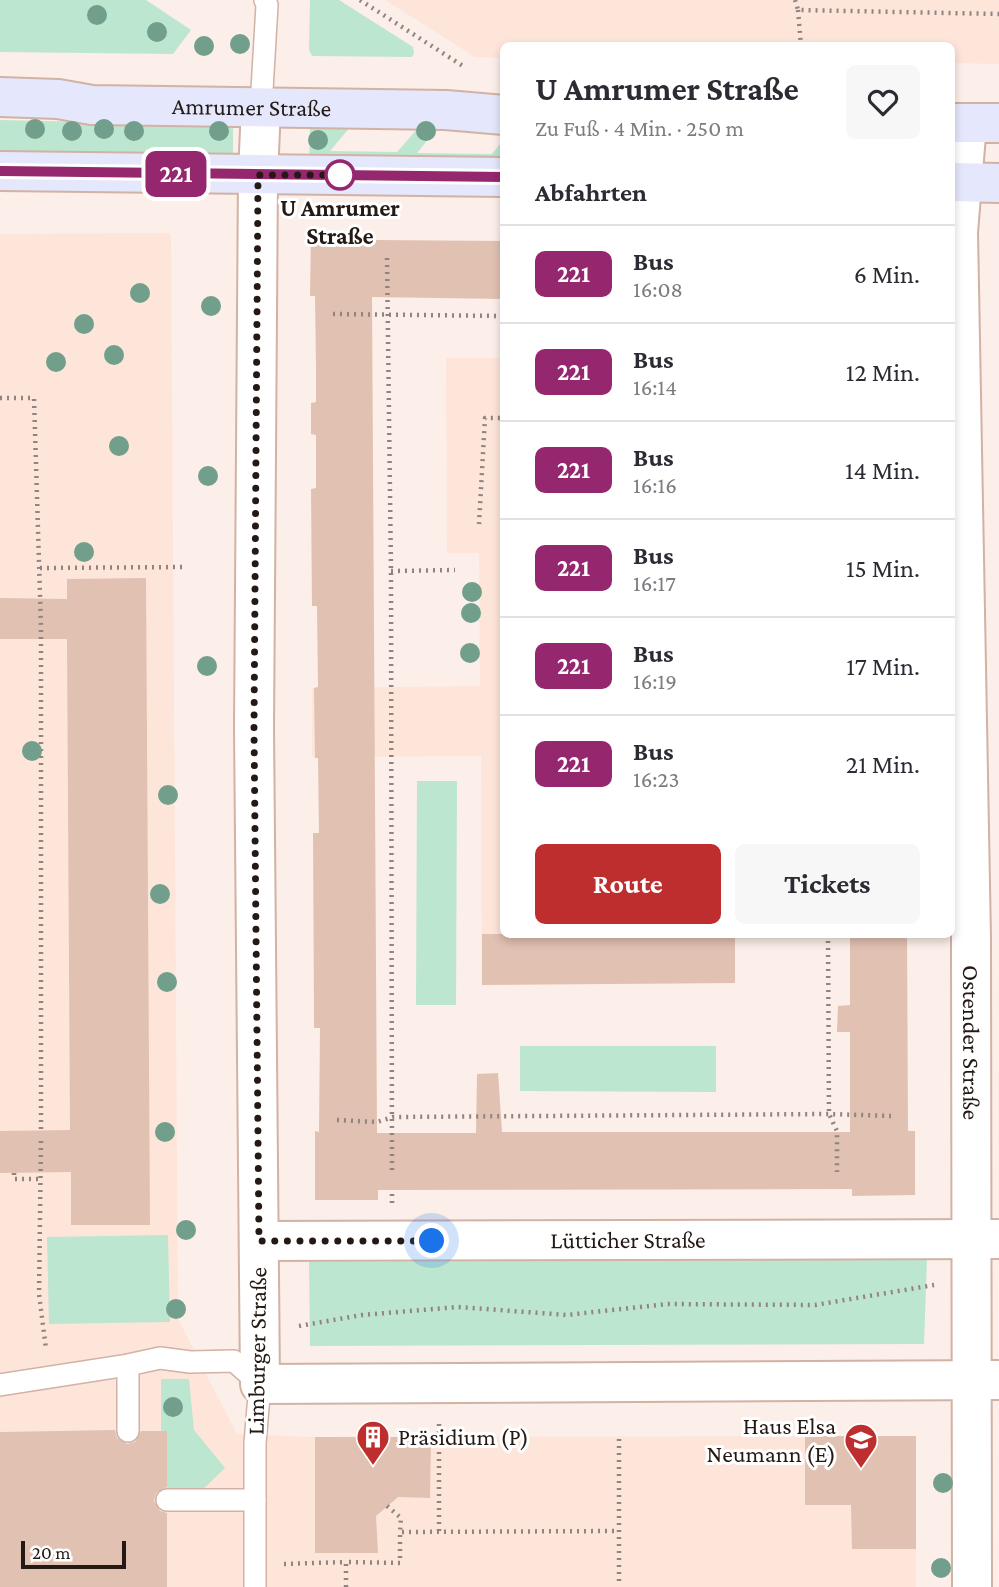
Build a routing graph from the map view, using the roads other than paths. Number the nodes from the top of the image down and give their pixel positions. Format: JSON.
{"nodes":[{"id":1,"x":265,"y":0,"type":"edge"},
{"id":2,"x":0,"y":97,"type":"edge"},
{"id":3,"x":261,"y":107,"type":"junction"},
{"id":4,"x":500,"y":114,"type":"edge"},
{"id":5,"x":973,"y":123,"type":"edge"},
{"id":6,"x":0,"y":171,"type":"edge"},
{"id":7,"x":258,"y":175,"type":"junction"},
{"id":8,"x":500,"y":177,"type":"edge"},
{"id":9,"x":957,"y":182,"type":"edge"},
{"id":10,"x":999,"y":183,"type":"edge"},
{"id":11,"x":986,"y":1239,"type":"edge"},
{"id":12,"x":259,"y":1241,"type":"junction"},
{"id":13,"x":128,"y":1366,"type":"junction"},
{"id":14,"x":986,"y":1380,"type":"edge"},
{"id":15,"x":260,"y":1384,"type":"junction"},
{"id":16,"x":0,"y":1385,"type":"edge"},
{"id":17,"x":128,"y":1431,"type":"dead end"},
{"id":18,"x":167,"y":1500,"type":"dead end"},
{"id":19,"x":255,"y":1500,"type":"junction"},
{"id":20,"x":255,"y":1587,"type":"edge"},
{"id":21,"x":972,"y":1587,"type":"edge"}],
"edges":[{"from":1,"to":3,"type":"lane"},
{"from":2,"to":3,"type":"main road","name":"Amrumer Straße"},
{"from":3,"to":4,"type":"main road","name":"Amrumer Straße"},
{"from":3,"to":7,"type":"street","name":"Limburger Straße"},
{"from":5,"to":9,"type":"street","name":"Ostender Straße"},
{"from":6,"to":7,"type":"main road"},
{"from":7,"to":8,"type":"main road"},
{"from":7,"to":12,"type":"street","name":"Limburger Straße"},
{"from":9,"to":10,"type":"main road"},
{"from":9,"to":11,"type":"street","name":"Ostender Straße"},
{"from":11,"to":12,"type":"street","name":"Lütticher Straße"},
{"from":11,"to":14,"type":"street","name":"Ostender Straße"},
{"from":12,"to":15,"type":"street","name":"Limburger Straße"},
{"from":13,"to":15,"type":"lane"},
{"from":13,"to":16,"type":"lane"},
{"from":13,"to":17,"type":"lane"},
{"from":14,"to":15,"type":"street"},
{"from":14,"to":21,"type":"street","name":"Ostender Straße"},
{"from":15,"to":19,"type":"lane","name":"Limburger Straße"},
{"from":18,"to":19,"type":"lane"},
{"from":19,"to":20,"type":"lane","name":"Limburger Straße"}]}
